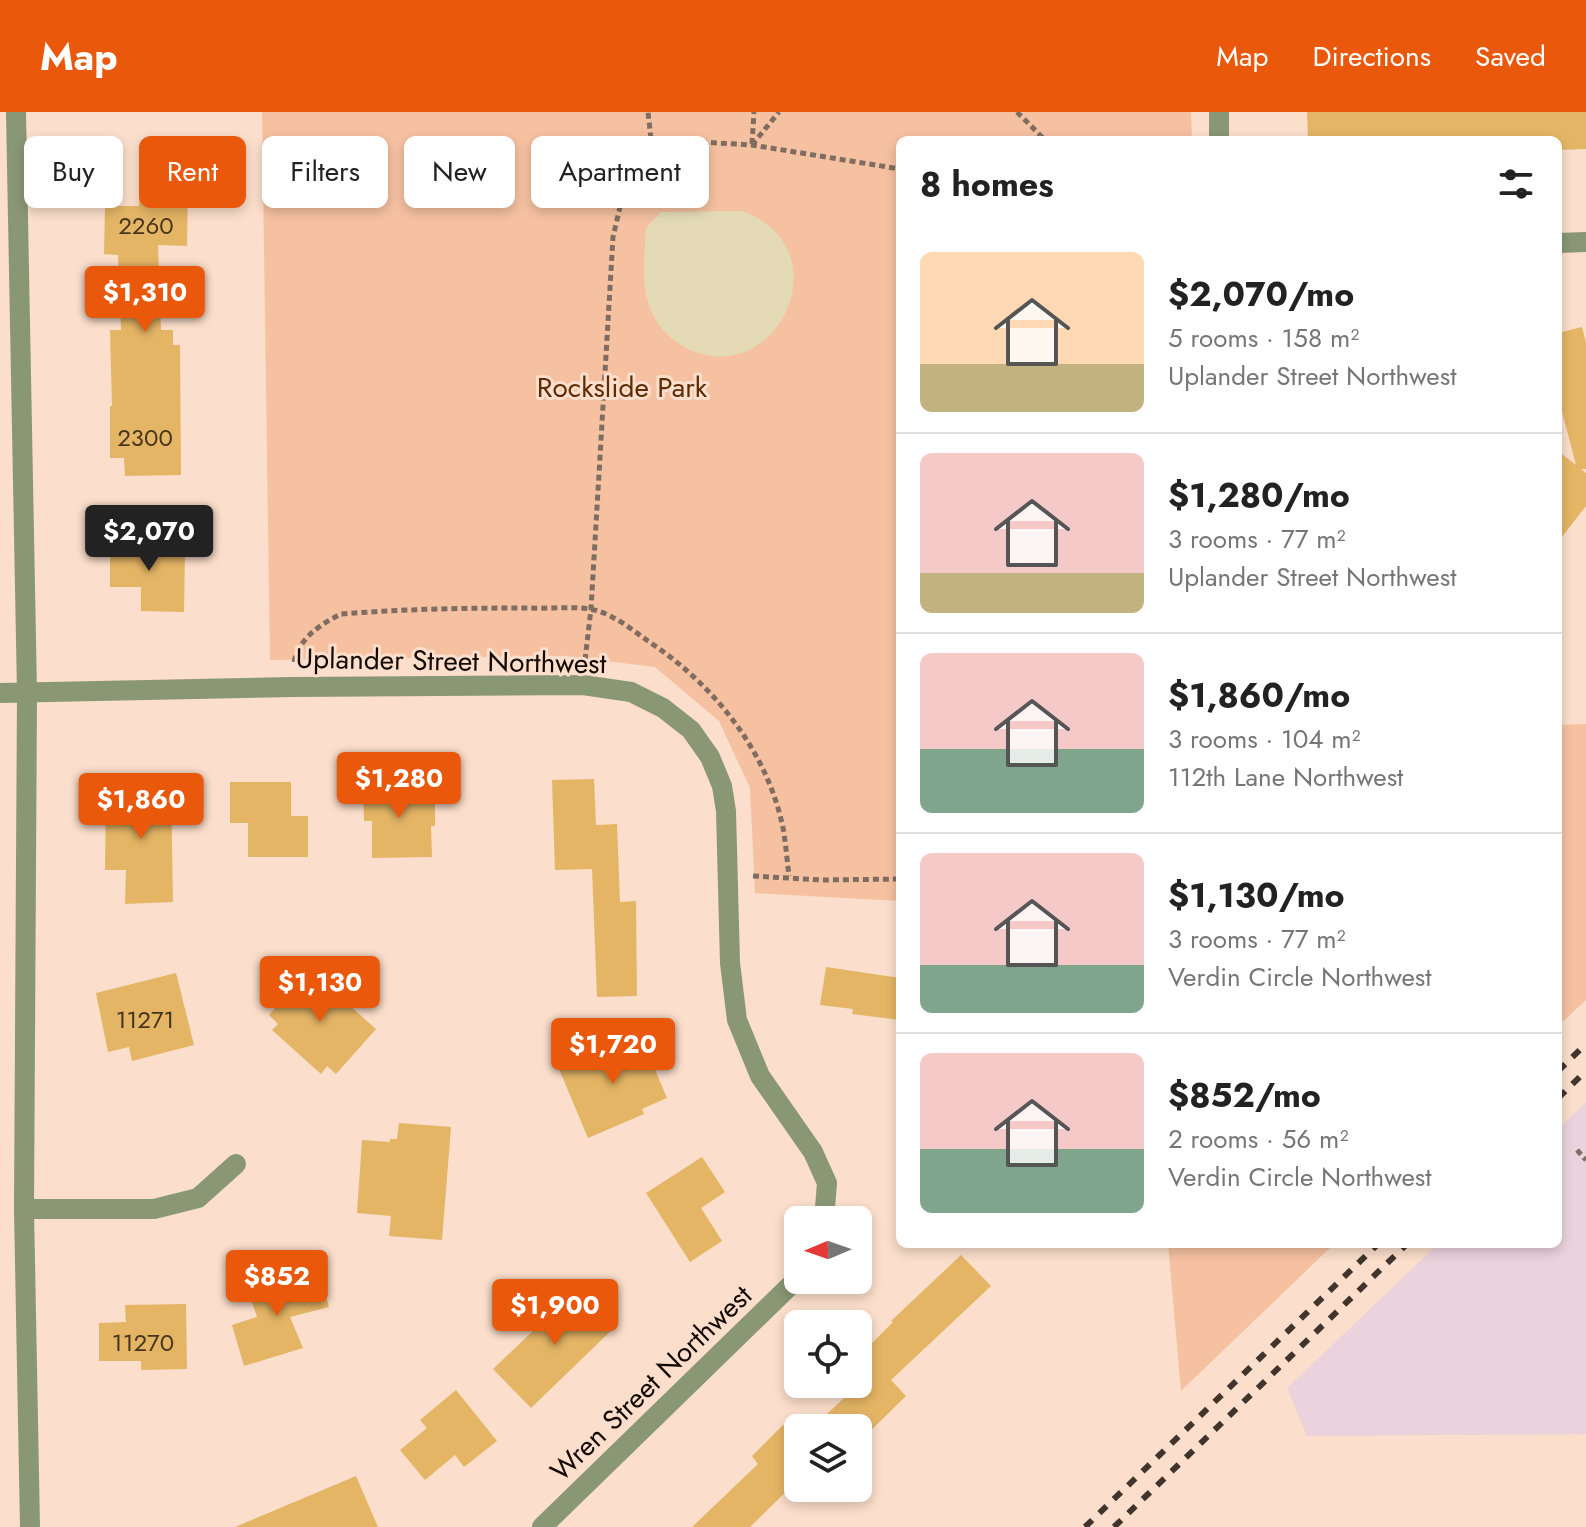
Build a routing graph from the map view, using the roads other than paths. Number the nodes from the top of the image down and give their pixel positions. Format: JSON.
{"nodes":[{"id":1,"x":16,"y":112,"type":"edge"},
{"id":2,"x":1219,"y":112,"type":"edge"},
{"id":3,"x":1219,"y":136,"type":"edge"},
{"id":4,"x":1586,"y":242,"type":"edge"},
{"id":5,"x":1562,"y":243,"type":"edge"},
{"id":6,"x":0,"y":693,"type":"edge"},
{"id":7,"x":27,"y":693,"type":"junction"},
{"id":8,"x":236,"y":1164,"type":"dead end"},
{"id":9,"x":825,"y":1206,"type":"edge"},
{"id":10,"x":24,"y":1209,"type":"junction"},
{"id":11,"x":784,"y":1292,"type":"edge"},
{"id":12,"x":30,"y":1527,"type":"edge"},
{"id":13,"x":542,"y":1527,"type":"edge"}],
"edges":[{"from":1,"to":7,"type":"street"},
{"from":2,"to":3,"type":"street"},
{"from":4,"to":5,"type":"street"},
{"from":6,"to":7,"type":"street","name":"Uplander Street Northwest"},
{"from":7,"to":9,"type":"street","name":"Uplander Street Northwest"},
{"from":7,"to":10,"type":"street"},
{"from":8,"to":10,"type":"street"},
{"from":10,"to":12,"type":"street"},
{"from":11,"to":13,"type":"street","name":"Wren Street Northwest"}]}
